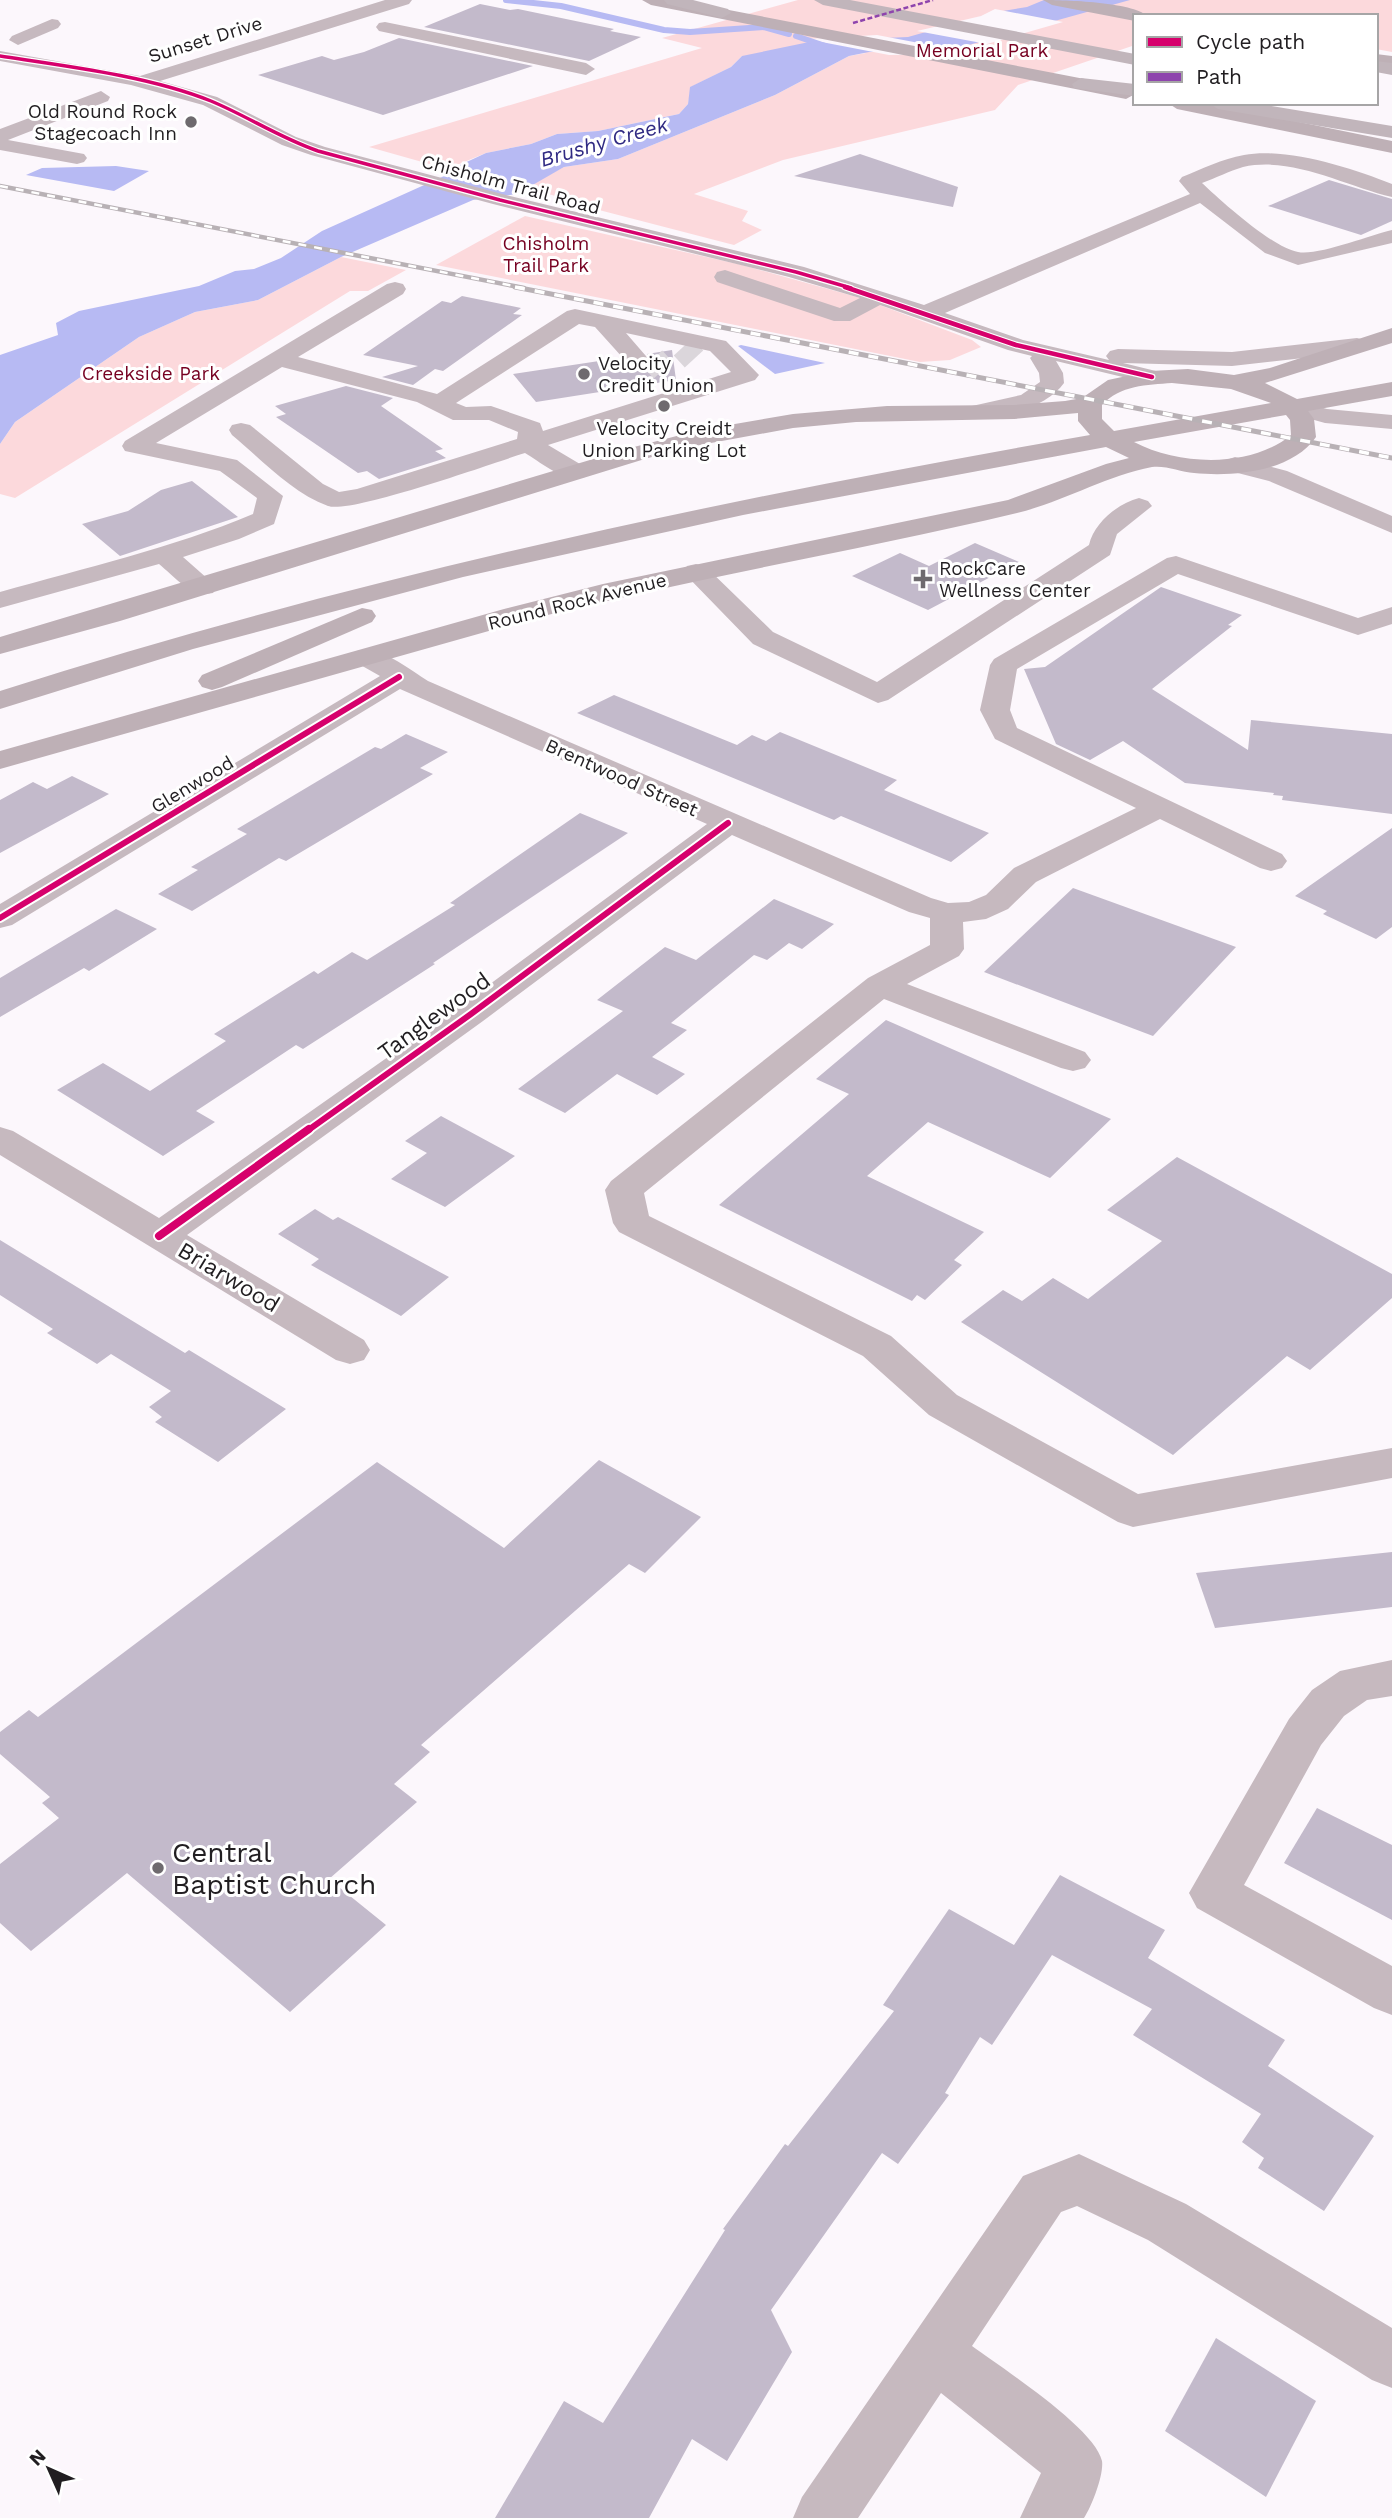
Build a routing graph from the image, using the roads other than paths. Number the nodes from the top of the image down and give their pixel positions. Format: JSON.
{"nodes":[{"id":1,"x":403,"y":0,"type":"edge"},
{"id":2,"x":651,"y":0,"type":"edge"},
{"id":3,"x":673,"y":0,"type":"edge"},
{"id":4,"x":823,"y":0,"type":"edge"},
{"id":5,"x":883,"y":0,"type":"edge"},
{"id":6,"x":1052,"y":0,"type":"edge"},
{"id":7,"x":729,"y":15,"type":"junction"},
{"id":8,"x":1133,"y":15,"type":"edge"},
{"id":9,"x":52,"y":24,"type":"dead end"},
{"id":10,"x":385,"y":27,"type":"dead end"},
{"id":11,"x":9,"y":39,"type":"edge"},
{"id":12,"x":0,"y":48,"type":"edge"},
{"id":13,"x":1133,"y":48,"type":"edge"},
{"id":14,"x":0,"y":56,"type":"edge"},
{"id":15,"x":1133,"y":60,"type":"edge"},
{"id":16,"x":36,"y":61,"type":"junction"},
{"id":17,"x":586,"y":69,"type":"dead end"},
{"id":18,"x":2,"y":77,"type":"dead end"},
{"id":19,"x":139,"y":81,"type":"junction"},
{"id":20,"x":64,"y":90,"type":"dead end"},
{"id":21,"x":1133,"y":93,"type":"edge"},
{"id":22,"x":101,"y":97,"type":"junction"},
{"id":23,"x":1187,"y":105,"type":"edge"},
{"id":24,"x":1230,"y":105,"type":"edge"},
{"id":25,"x":1392,"y":132,"type":"edge"},
{"id":26,"x":0,"y":135,"type":"edge"},
{"id":27,"x":0,"y":144,"type":"edge"},
{"id":28,"x":1392,"y":147,"type":"edge"},
{"id":29,"x":77,"y":158,"type":"dead end"},
{"id":30,"x":1392,"y":191,"type":"edge"},
{"id":31,"x":1203,"y":196,"type":"junction"},
{"id":32,"x":1392,"y":236,"type":"edge"},
{"id":33,"x":740,"y":258,"type":"junction"},
{"id":34,"x":395,"y":289,"type":"dead end"},
{"id":35,"x":879,"y":297,"type":"junction"},
{"id":36,"x":925,"y":313,"type":"junction"},
{"id":37,"x":1392,"y":335,"type":"edge"},
{"id":38,"x":1357,"y":345,"type":"junction"},
{"id":39,"x":1048,"y":356,"type":"junction"},
{"id":40,"x":278,"y":359,"type":"junction"},
{"id":41,"x":669,"y":361,"type":"junction"},
{"id":42,"x":1392,"y":370,"type":"edge"},
{"id":43,"x":1152,"y":377,"type":"junction"},
{"id":44,"x":1234,"y":382,"type":"junction"},
{"id":45,"x":1392,"y":389,"type":"edge"},
{"id":46,"x":1096,"y":398,"type":"junction"},
{"id":47,"x":439,"y":403,"type":"junction"},
{"id":48,"x":1291,"y":406,"type":"junction"},
{"id":49,"x":981,"y":411,"type":"junction"},
{"id":50,"x":1392,"y":422,"type":"edge"},
{"id":51,"x":241,"y":430,"type":"dead end"},
{"id":52,"x":1392,"y":431,"type":"edge"},
{"id":53,"x":1299,"y":443,"type":"junction"},
{"id":54,"x":528,"y":444,"type":"junction"},
{"id":55,"x":1156,"y":459,"type":"junction"},
{"id":56,"x":1235,"y":465,"type":"junction"},
{"id":57,"x":909,"y":467,"type":"junction"},
{"id":58,"x":576,"y":472,"type":"junction"},
{"id":59,"x":1072,"y":486,"type":"junction"},
{"id":60,"x":1139,"y":506,"type":"dead end"},
{"id":61,"x":1384,"y":521,"type":"edge"},
{"id":62,"x":164,"y":554,"type":"junction"},
{"id":63,"x":482,"y":565,"type":"junction"},
{"id":64,"x":696,"y":572,"type":"junction"},
{"id":65,"x":204,"y":587,"type":"junction"},
{"id":66,"x":0,"y":600,"type":"edge"},
{"id":67,"x":1392,"y":615,"type":"edge"},
{"id":68,"x":0,"y":646,"type":"edge"},
{"id":69,"x":367,"y":657,"type":"junction"},
{"id":70,"x":0,"y":676,"type":"edge"},
{"id":71,"x":399,"y":677,"type":"junction"},
{"id":72,"x":0,"y":700,"type":"edge"},
{"id":73,"x":115,"y":728,"type":"junction"},
{"id":74,"x":0,"y":760,"type":"edge"},
{"id":75,"x":1157,"y":808,"type":"junction"},
{"id":76,"x":728,"y":823,"type":"junction"},
{"id":77,"x":1270,"y":861,"type":"dead end"},
{"id":78,"x":933,"y":909,"type":"junction"},
{"id":79,"x":0,"y":918,"type":"edge"},
{"id":80,"x":880,"y":985,"type":"junction"},
{"id":81,"x":1073,"y":1060,"type":"dead end"},
{"id":82,"x":0,"y":1139,"type":"edge"},
{"id":83,"x":159,"y":1236,"type":"junction"},
{"id":84,"x":350,"y":1350,"type":"dead end"},
{"id":85,"x":1392,"y":1463,"type":"edge"},
{"id":86,"x":1392,"y":1678,"type":"edge"},
{"id":87,"x":1392,"y":1992,"type":"edge"},
{"id":88,"x":934,"y":2352,"type":"junction"},
{"id":89,"x":1392,"y":2360,"type":"edge"},
{"id":90,"x":823,"y":2518,"type":"edge"},
{"id":91,"x":1050,"y":2518,"type":"edge"}],
"edges":[{"from":1,"to":19,"type":"street","name":"Sunset Drive"},
{"from":2,"to":7,"type":"main road"},
{"from":3,"to":7,"type":"highway"},
{"from":4,"to":15,"type":"highway"},
{"from":5,"to":13,"type":"highway"},
{"from":6,"to":8,"type":"main road"},
{"from":7,"to":21,"type":"main road"},
{"from":9,"to":11,"type":"street"},
{"from":10,"to":17,"type":"street"},
{"from":11,"to":12,"type":"street"},
{"from":14,"to":16,"type":"street","name":"Chisholm Trail Road"},
{"from":16,"to":18,"type":"street"},
{"from":16,"to":19,"type":"street","name":"Chisholm Trail Road"},
{"from":19,"to":22,"type":"street","name":"Sunset Drive"},
{"from":19,"to":33,"type":"street","name":"Chisholm Trail Road"},
{"from":20,"to":22,"type":"street"},
{"from":22,"to":26,"type":"street","name":"Sunset Drive"},
{"from":23,"to":28,"type":"main road"},
{"from":24,"to":25,"type":"highway"},
{"from":27,"to":29,"type":"street"},
{"from":30,"to":31,"type":"street"},
{"from":31,"to":32,"type":"street"},
{"from":31,"to":36,"type":"street"},
{"from":33,"to":35,"type":"street","name":"Chisholm Trail Road"},
{"from":33,"to":35,"type":"street"},
{"from":34,"to":40,"type":"street"},
{"from":35,"to":36,"type":"street","name":"Chisholm Trail Road"},
{"from":36,"to":39,"type":"street","name":"Chisholm Trail Road"},
{"from":37,"to":38,"type":"main road"},
{"from":38,"to":39,"type":"street"},
{"from":38,"to":44,"type":"main road"},
{"from":39,"to":43,"type":"street","name":"Chisholm Trail Road"},
{"from":39,"to":46,"type":"street","name":"Chisholm Trail Road"},
{"from":39,"to":49,"type":"street"},
{"from":40,"to":47,"type":"street"},
{"from":40,"to":62,"type":"street"},
{"from":41,"to":41,"type":"street"},
{"from":41,"to":47,"type":"street"},
{"from":41,"to":54,"type":"street"},
{"from":42,"to":57,"type":"main road"},
{"from":43,"to":44,"type":"main road"},
{"from":43,"to":46,"type":"main road"},
{"from":44,"to":48,"type":"main road"},
{"from":45,"to":57,"type":"main road"},
{"from":46,"to":49,"type":"main road"},
{"from":46,"to":55,"type":"main road"},
{"from":47,"to":54,"type":"street"},
{"from":48,"to":50,"type":"street"},
{"from":48,"to":53,"type":"main road"},
{"from":49,"to":58,"type":"main road"},
{"from":49,"to":59,"type":"main road"},
{"from":51,"to":54,"type":"street"},
{"from":52,"to":53,"type":"street"},
{"from":53,"to":56,"type":"main road"},
{"from":53,"to":61,"type":"street"},
{"from":54,"to":58,"type":"street"},
{"from":55,"to":56,"type":"main road"},
{"from":55,"to":59,"type":"main road","name":"Round Rock Avenue"},
{"from":56,"to":61,"type":"street"},
{"from":57,"to":63,"type":"main road"},
{"from":57,"to":70,"type":"main road"},
{"from":58,"to":65,"type":"main road"},
{"from":59,"to":64,"type":"main road","name":"Round Rock Avenue"},
{"from":60,"to":64,"type":"street"},
{"from":62,"to":65,"type":"street"},
{"from":62,"to":66,"type":"street"},
{"from":63,"to":72,"type":"main road"},
{"from":63,"to":73,"type":"main road"},
{"from":64,"to":69,"type":"main road","name":"Round Rock Avenue"},
{"from":65,"to":68,"type":"main road"},
{"from":67,"to":75,"type":"street"},
{"from":69,"to":71,"type":"street","name":"Brentwood Street"},
{"from":69,"to":73,"type":"main road","name":"Round Rock Avenue"},
{"from":71,"to":76,"type":"street","name":"Brentwood Street"},
{"from":71,"to":79,"type":"street","name":"Glenwood"},
{"from":73,"to":74,"type":"main road","name":"Round Rock Avenue"},
{"from":75,"to":77,"type":"street"},
{"from":75,"to":78,"type":"street"},
{"from":76,"to":78,"type":"street","name":"Brentwood Street"},
{"from":76,"to":83,"type":"street","name":"Tanglewood"},
{"from":78,"to":80,"type":"street"},
{"from":80,"to":81,"type":"street"},
{"from":80,"to":85,"type":"street"},
{"from":82,"to":83,"type":"street","name":"Briarwood"},
{"from":83,"to":84,"type":"street","name":"Briarwood"},
{"from":86,"to":87,"type":"street"},
{"from":88,"to":89,"type":"street"},
{"from":88,"to":90,"type":"street"},
{"from":88,"to":91,"type":"street"}]}
